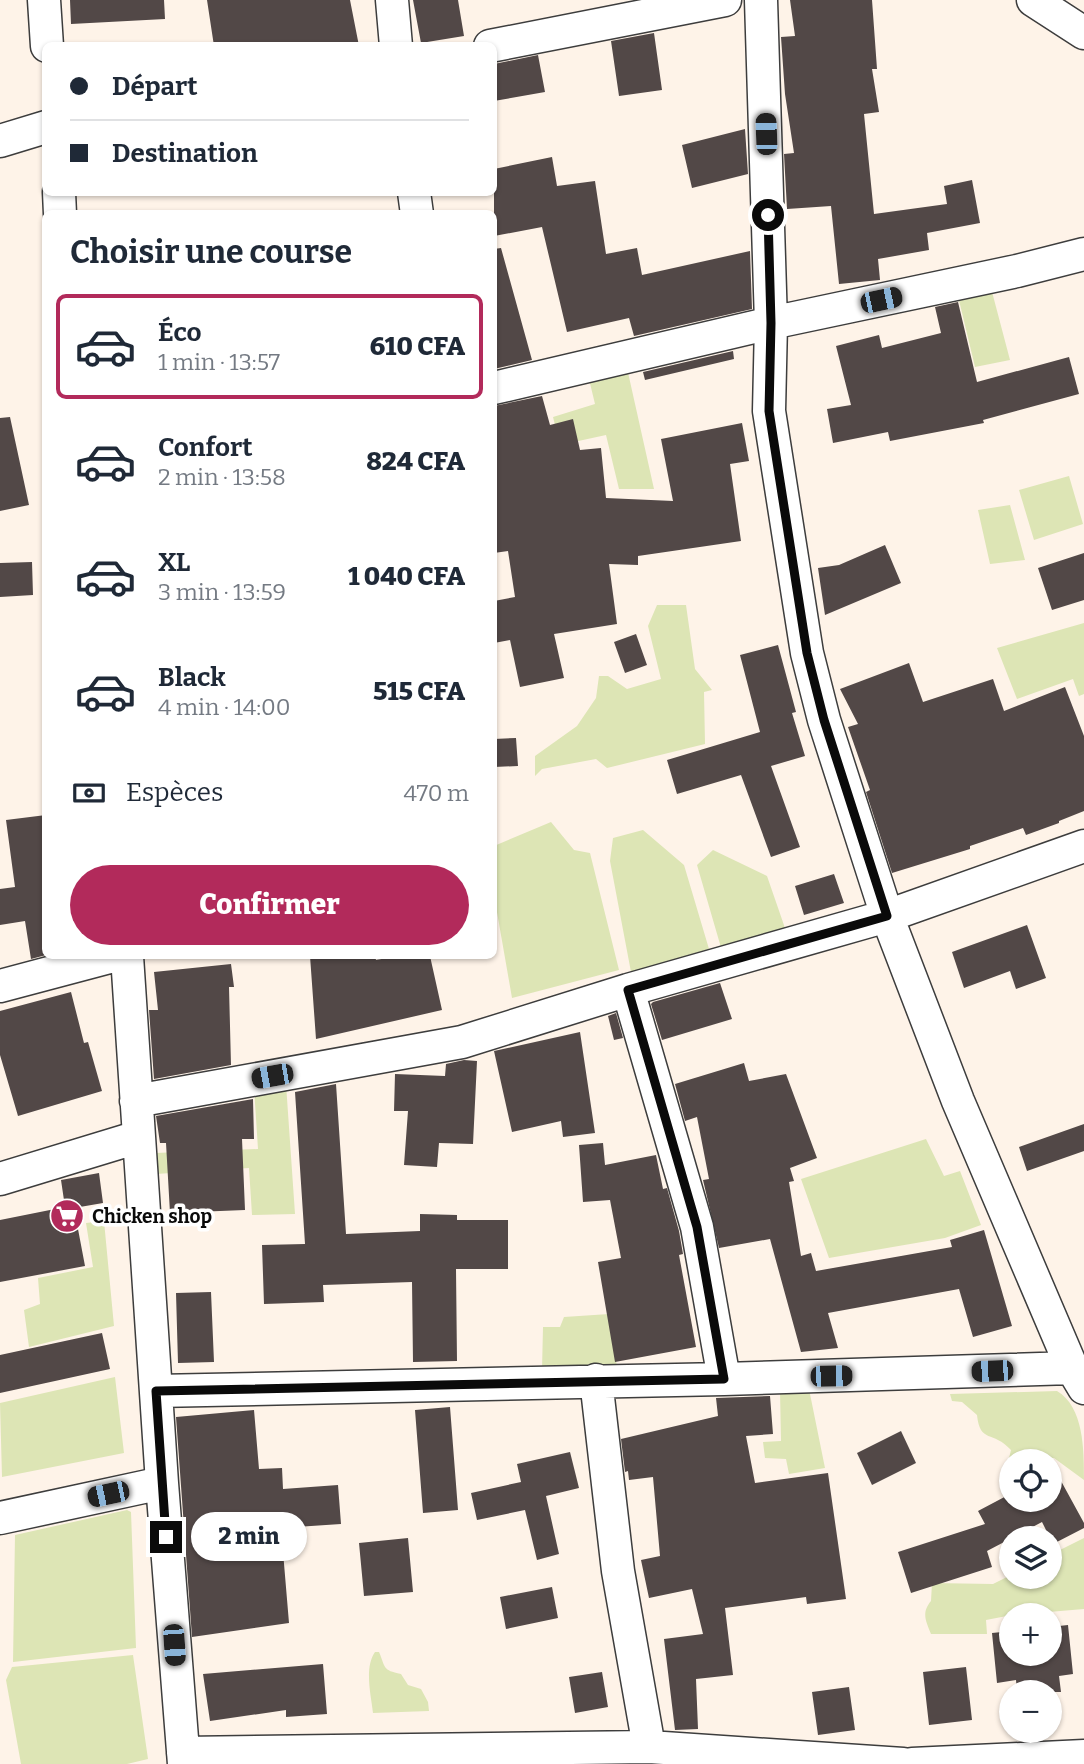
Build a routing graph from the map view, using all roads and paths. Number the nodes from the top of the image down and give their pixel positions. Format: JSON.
{"nodes":[{"id":1,"x":44,"y":0,"type":"edge"},
{"id":2,"x":391,"y":0,"type":"edge"},
{"id":3,"x":725,"y":0,"type":"edge"},
{"id":4,"x":761,"y":0,"type":"edge"},
{"id":5,"x":1033,"y":0,"type":"edge"},
{"id":6,"x":1084,"y":33,"type":"edge"},
{"id":7,"x":47,"y":42,"type":"edge"},
{"id":8,"x":396,"y":42,"type":"edge"},
{"id":9,"x":497,"y":45,"type":"edge"},
{"id":10,"x":42,"y":128,"type":"edge"},
{"id":11,"x":0,"y":141,"type":"edge"},
{"id":12,"x":1084,"y":254,"type":"edge"},
{"id":13,"x":771,"y":323,"type":"junction"},
{"id":14,"x":497,"y":387,"type":"edge"},
{"id":15,"x":1084,"y":846,"type":"edge"},
{"id":16,"x":887,"y":916,"type":"junction"},
{"id":17,"x":102,"y":959,"type":"edge"},
{"id":18,"x":127,"y":959,"type":"edge"},
{"id":19,"x":0,"y":986,"type":"edge"},
{"id":20,"x":628,"y":990,"type":"junction"},
{"id":21,"x":136,"y":1101,"type":"junction"},
{"id":22,"x":138,"y":1137,"type":"junction"},
{"id":23,"x":0,"y":1179,"type":"edge"},
{"id":24,"x":1078,"y":1378,"type":"edge"},
{"id":25,"x":724,"y":1379,"type":"junction"},
{"id":26,"x":596,"y":1380,"type":"junction"},
{"id":27,"x":156,"y":1391,"type":"junction"},
{"id":28,"x":162,"y":1483,"type":"junction"},
{"id":29,"x":0,"y":1518,"type":"edge"},
{"id":30,"x":649,"y":1747,"type":"junction"},
{"id":31,"x":183,"y":1759,"type":"edge"},
{"id":32,"x":1077,"y":1759,"type":"edge"},
{"id":33,"x":903,"y":1764,"type":"edge"},
{"id":34,"x":912,"y":1764,"type":"edge"}],
"edges":[{"from":1,"to":7,"type":"street"},
{"from":2,"to":8,"type":"street"},
{"from":3,"to":9,"type":"street"},
{"from":4,"to":13,"type":"street"},
{"from":5,"to":6,"type":"street"},
{"from":10,"to":11,"type":"street"},
{"from":12,"to":13,"type":"street"},
{"from":13,"to":14,"type":"street"},
{"from":13,"to":16,"type":"street"},
{"from":15,"to":16,"type":"street"},
{"from":16,"to":20,"type":"street"},
{"from":16,"to":24,"type":"street"},
{"from":17,"to":19,"type":"street"},
{"from":18,"to":21,"type":"street"},
{"from":20,"to":21,"type":"street"},
{"from":20,"to":25,"type":"street"},
{"from":21,"to":22,"type":"street"},
{"from":22,"to":23,"type":"street"},
{"from":22,"to":27,"type":"street"},
{"from":24,"to":25,"type":"street"},
{"from":25,"to":26,"type":"street"},
{"from":26,"to":27,"type":"street"},
{"from":26,"to":30,"type":"street"},
{"from":27,"to":28,"type":"street"},
{"from":28,"to":29,"type":"street"},
{"from":28,"to":31,"type":"street"},
{"from":30,"to":31,"type":"street"},
{"from":30,"to":33,"type":"street"},
{"from":32,"to":34,"type":"street"}]}
